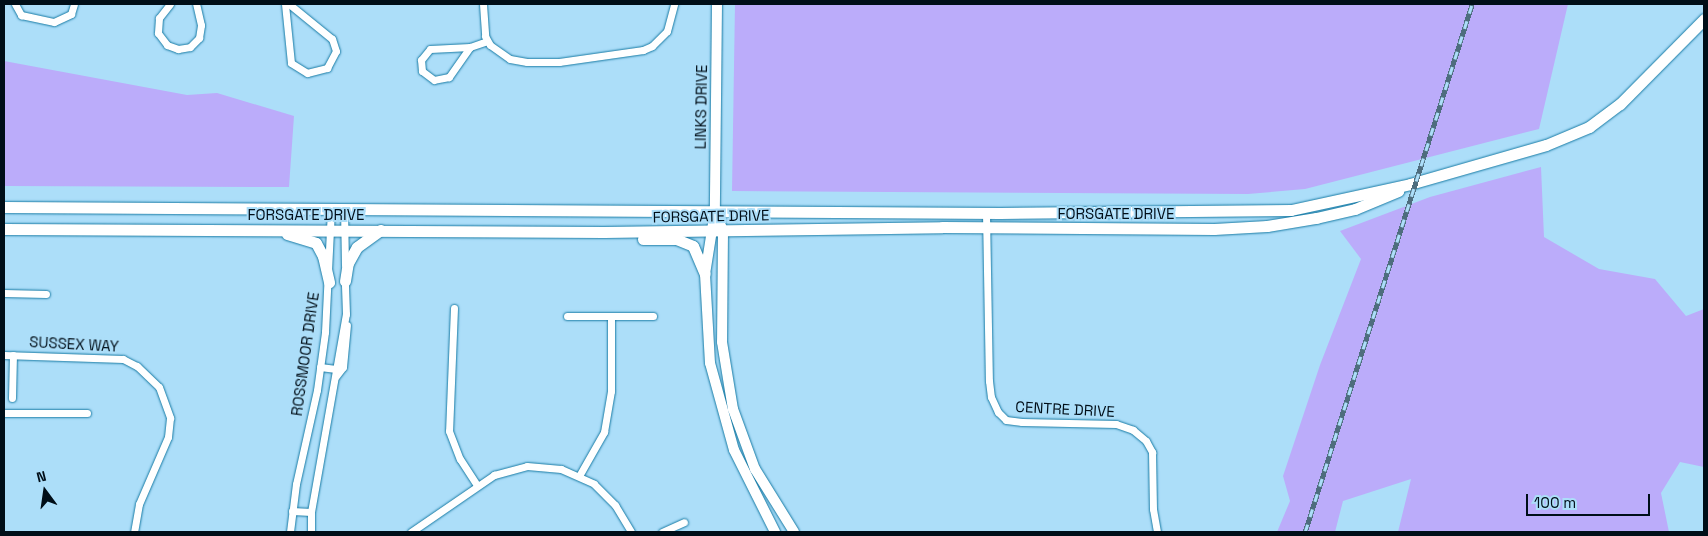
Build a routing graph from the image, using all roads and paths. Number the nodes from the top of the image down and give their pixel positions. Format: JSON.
{"nodes":[{"id":1,"x":15,"y":4,"type":"edge"},
{"id":2,"x":74,"y":4,"type":"edge"},
{"id":3,"x":170,"y":4,"type":"edge"},
{"id":4,"x":196,"y":4,"type":"edge"},
{"id":5,"x":285,"y":4,"type":"edge"},
{"id":6,"x":290,"y":4,"type":"edge"},
{"id":7,"x":483,"y":4,"type":"edge"},
{"id":8,"x":674,"y":4,"type":"edge"},
{"id":9,"x":717,"y":4,"type":"edge"},
{"id":10,"x":1704,"y":19,"type":"edge"},
{"id":11,"x":487,"y":41,"type":"junction"},
{"id":12,"x":470,"y":47,"type":"junction"},
{"id":13,"x":1410,"y":184,"type":"junction"},
{"id":14,"x":4,"y":207,"type":"edge"},
{"id":15,"x":331,"y":208,"type":"junction"},
{"id":16,"x":344,"y":208,"type":"junction"},
{"id":17,"x":715,"y":211,"type":"junction"},
{"id":18,"x":986,"y":213,"type":"junction"},
{"id":19,"x":987,"y":228,"type":"junction"},
{"id":20,"x":4,"y":229,"type":"edge"},
{"id":21,"x":263,"y":230,"type":"junction"},
{"id":22,"x":332,"y":230,"type":"junction"},
{"id":23,"x":344,"y":230,"type":"junction"},
{"id":24,"x":380,"y":230,"type":"junction"},
{"id":25,"x":710,"y":230,"type":"junction"},
{"id":26,"x":723,"y":231,"type":"junction"},
{"id":27,"x":604,"y":232,"type":"junction"},
{"id":28,"x":705,"y":274,"type":"junction"},
{"id":29,"x":345,"y":281,"type":"junction"},
{"id":30,"x":329,"y":282,"type":"junction"},
{"id":31,"x":4,"y":293,"type":"edge"},
{"id":32,"x":46,"y":294,"type":"dead end"},
{"id":33,"x":454,"y":308,"type":"dead end"},
{"id":34,"x":567,"y":316,"type":"dead end"},
{"id":35,"x":653,"y":316,"type":"dead end"},
{"id":36,"x":611,"y":317,"type":"junction"},
{"id":37,"x":4,"y":355,"type":"edge"},
{"id":38,"x":13,"y":356,"type":"junction"},
{"id":39,"x":320,"y":367,"type":"junction"},
{"id":40,"x":336,"y":372,"type":"junction"},
{"id":41,"x":12,"y":398,"type":"dead end"},
{"id":42,"x":4,"y":413,"type":"edge"},
{"id":43,"x":87,"y":413,"type":"dead end"},
{"id":44,"x":579,"y":476,"type":"junction"},
{"id":45,"x":477,"y":485,"type":"junction"},
{"id":46,"x":292,"y":511,"type":"junction"},
{"id":47,"x":311,"y":512,"type":"junction"},
{"id":48,"x":684,"y":522,"type":"dead end"},
{"id":49,"x":134,"y":532,"type":"edge"},
{"id":50,"x":290,"y":532,"type":"edge"},
{"id":51,"x":311,"y":532,"type":"edge"},
{"id":52,"x":411,"y":532,"type":"edge"},
{"id":53,"x":631,"y":532,"type":"edge"},
{"id":54,"x":662,"y":532,"type":"edge"},
{"id":55,"x":776,"y":532,"type":"edge"},
{"id":56,"x":794,"y":532,"type":"edge"},
{"id":57,"x":1157,"y":532,"type":"edge"}],
"edges":[{"from":1,"to":2,"type":"street"},
{"from":3,"to":4,"type":"street"},
{"from":5,"to":6,"type":"street"},
{"from":7,"to":11,"type":"street"},
{"from":8,"to":11,"type":"street"},
{"from":9,"to":17,"type":"main road","name":"LINKS DRIVE"},
{"from":10,"to":13,"type":"main road","name":"FORSGATE DRIVE"},
{"from":11,"to":12,"type":"street"},
{"from":12,"to":12,"type":"street"},
{"from":13,"to":18,"type":"main road","name":"FORSGATE DRIVE"},
{"from":13,"to":19,"type":"main road","name":"FORSGATE DRIVE"},
{"from":14,"to":15,"type":"main road","name":"FORSGATE DRIVE"},
{"from":15,"to":16,"type":"main road","name":"FORSGATE DRIVE"},
{"from":15,"to":22,"type":"street","name":"ROSSMOOR DRIVE"},
{"from":16,"to":17,"type":"main road","name":"FORSGATE DRIVE"},
{"from":16,"to":23,"type":"street","name":"ROSSMOOR DRIVE"},
{"from":17,"to":18,"type":"main road","name":"FORSGATE DRIVE"},
{"from":17,"to":25,"type":"main road"},
{"from":17,"to":26,"type":"main road"},
{"from":18,"to":19,"type":"street","name":"CENTRE DRIVE"},
{"from":19,"to":26,"type":"main road","name":"FORSGATE DRIVE"},
{"from":19,"to":57,"type":"street","name":"CENTRE DRIVE"},
{"from":20,"to":21,"type":"main road","name":"FORSGATE DRIVE"},
{"from":21,"to":22,"type":"main road","name":"FORSGATE DRIVE"},
{"from":21,"to":30,"type":"main road"},
{"from":22,"to":23,"type":"main road","name":"FORSGATE DRIVE"},
{"from":22,"to":30,"type":"street","name":"ROSSMOOR DRIVE"},
{"from":23,"to":24,"type":"main road","name":"FORSGATE DRIVE"},
{"from":23,"to":29,"type":"street","name":"ROSSMOOR DRIVE"},
{"from":24,"to":27,"type":"main road","name":"FORSGATE DRIVE"},
{"from":24,"to":29,"type":"main road"},
{"from":25,"to":26,"type":"main road","name":"FORSGATE DRIVE"},
{"from":25,"to":27,"type":"main road","name":"FORSGATE DRIVE"},
{"from":25,"to":28,"type":"main road"},
{"from":26,"to":56,"type":"main road"},
{"from":27,"to":28,"type":"main road"},
{"from":28,"to":55,"type":"main road"},
{"from":29,"to":40,"type":"street","name":"ROSSMOOR DRIVE"},
{"from":30,"to":39,"type":"street","name":"ROSSMOOR DRIVE"},
{"from":31,"to":32,"type":"street"},
{"from":33,"to":45,"type":"street"},
{"from":34,"to":36,"type":"street"},
{"from":35,"to":36,"type":"street"},
{"from":36,"to":44,"type":"street"},
{"from":37,"to":38,"type":"street","name":"SUSSEX WAY"},
{"from":38,"to":41,"type":"street"},
{"from":38,"to":49,"type":"street","name":"SUSSEX WAY"},
{"from":39,"to":40,"type":"street"},
{"from":39,"to":46,"type":"street","name":"ROSSMOOR DRIVE"},
{"from":40,"to":47,"type":"street","name":"ROSSMOOR DRIVE"},
{"from":42,"to":43,"type":"street"},
{"from":44,"to":45,"type":"street"},
{"from":44,"to":53,"type":"street"},
{"from":45,"to":52,"type":"street"},
{"from":46,"to":47,"type":"street"},
{"from":46,"to":50,"type":"street","name":"ROSSMOOR DRIVE"},
{"from":47,"to":51,"type":"street","name":"ROSSMOOR DRIVE"},
{"from":48,"to":54,"type":"street"}]}
